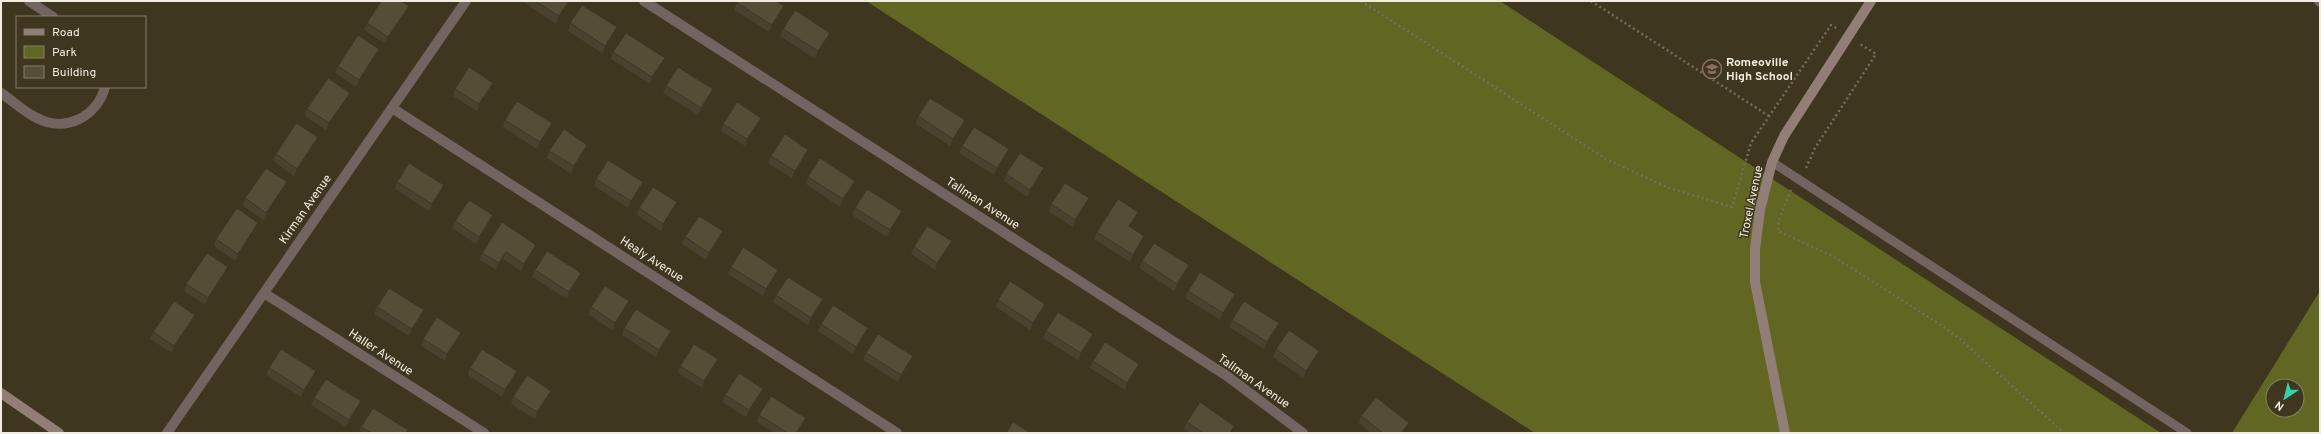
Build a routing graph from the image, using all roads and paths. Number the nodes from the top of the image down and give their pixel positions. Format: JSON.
{"nodes":[{"id":1,"x":29,"y":1,"type":"edge"},
{"id":2,"x":466,"y":1,"type":"edge"},
{"id":3,"x":644,"y":1,"type":"edge"},
{"id":4,"x":1361,"y":1,"type":"edge"},
{"id":5,"x":1592,"y":1,"type":"edge"},
{"id":6,"x":1871,"y":1,"type":"edge"},
{"id":7,"x":52,"y":16,"type":"edge"},
{"id":8,"x":1849,"y":37,"type":"junction"},
{"id":9,"x":105,"y":88,"type":"edge"},
{"id":10,"x":1,"y":93,"type":"edge"},
{"id":11,"x":392,"y":108,"type":"junction"},
{"id":12,"x":1769,"y":116,"type":"junction"},
{"id":13,"x":1772,"y":162,"type":"junction"},
{"id":14,"x":1798,"y":179,"type":"junction"},
{"id":15,"x":264,"y":293,"type":"junction"},
{"id":16,"x":1,"y":393,"type":"edge"},
{"id":17,"x":59,"y":433,"type":"edge"},
{"id":18,"x":167,"y":433,"type":"edge"},
{"id":19,"x":484,"y":433,"type":"edge"},
{"id":20,"x":898,"y":433,"type":"edge"},
{"id":21,"x":1303,"y":433,"type":"edge"},
{"id":22,"x":1784,"y":433,"type":"edge"},
{"id":23,"x":2064,"y":433,"type":"edge"},
{"id":24,"x":2187,"y":433,"type":"edge"}],
"edges":[{"from":1,"to":7,"type":"street"},
{"from":2,"to":11,"type":"street","name":"Kirman Avenue"},
{"from":3,"to":21,"type":"street","name":"Tallman Avenue"},
{"from":4,"to":12,"type":"path"},
{"from":5,"to":12,"type":"path"},
{"from":6,"to":8,"type":"street","name":"Troxel Avenue"},
{"from":8,"to":12,"type":"path"},
{"from":8,"to":13,"type":"street","name":"Troxel Avenue"},
{"from":8,"to":14,"type":"path"},
{"from":9,"to":10,"type":"street"},
{"from":11,"to":15,"type":"street","name":"Kirman Avenue"},
{"from":11,"to":20,"type":"street","name":"Healy Avenue"},
{"from":13,"to":14,"type":"lane"},
{"from":13,"to":22,"type":"street","name":"Troxel Avenue"},
{"from":14,"to":23,"type":"path"},
{"from":14,"to":24,"type":"lane"},
{"from":15,"to":18,"type":"street","name":"Kirman Avenue"},
{"from":15,"to":19,"type":"street","name":"Haller Avenue"},
{"from":16,"to":17,"type":"street"}]}
